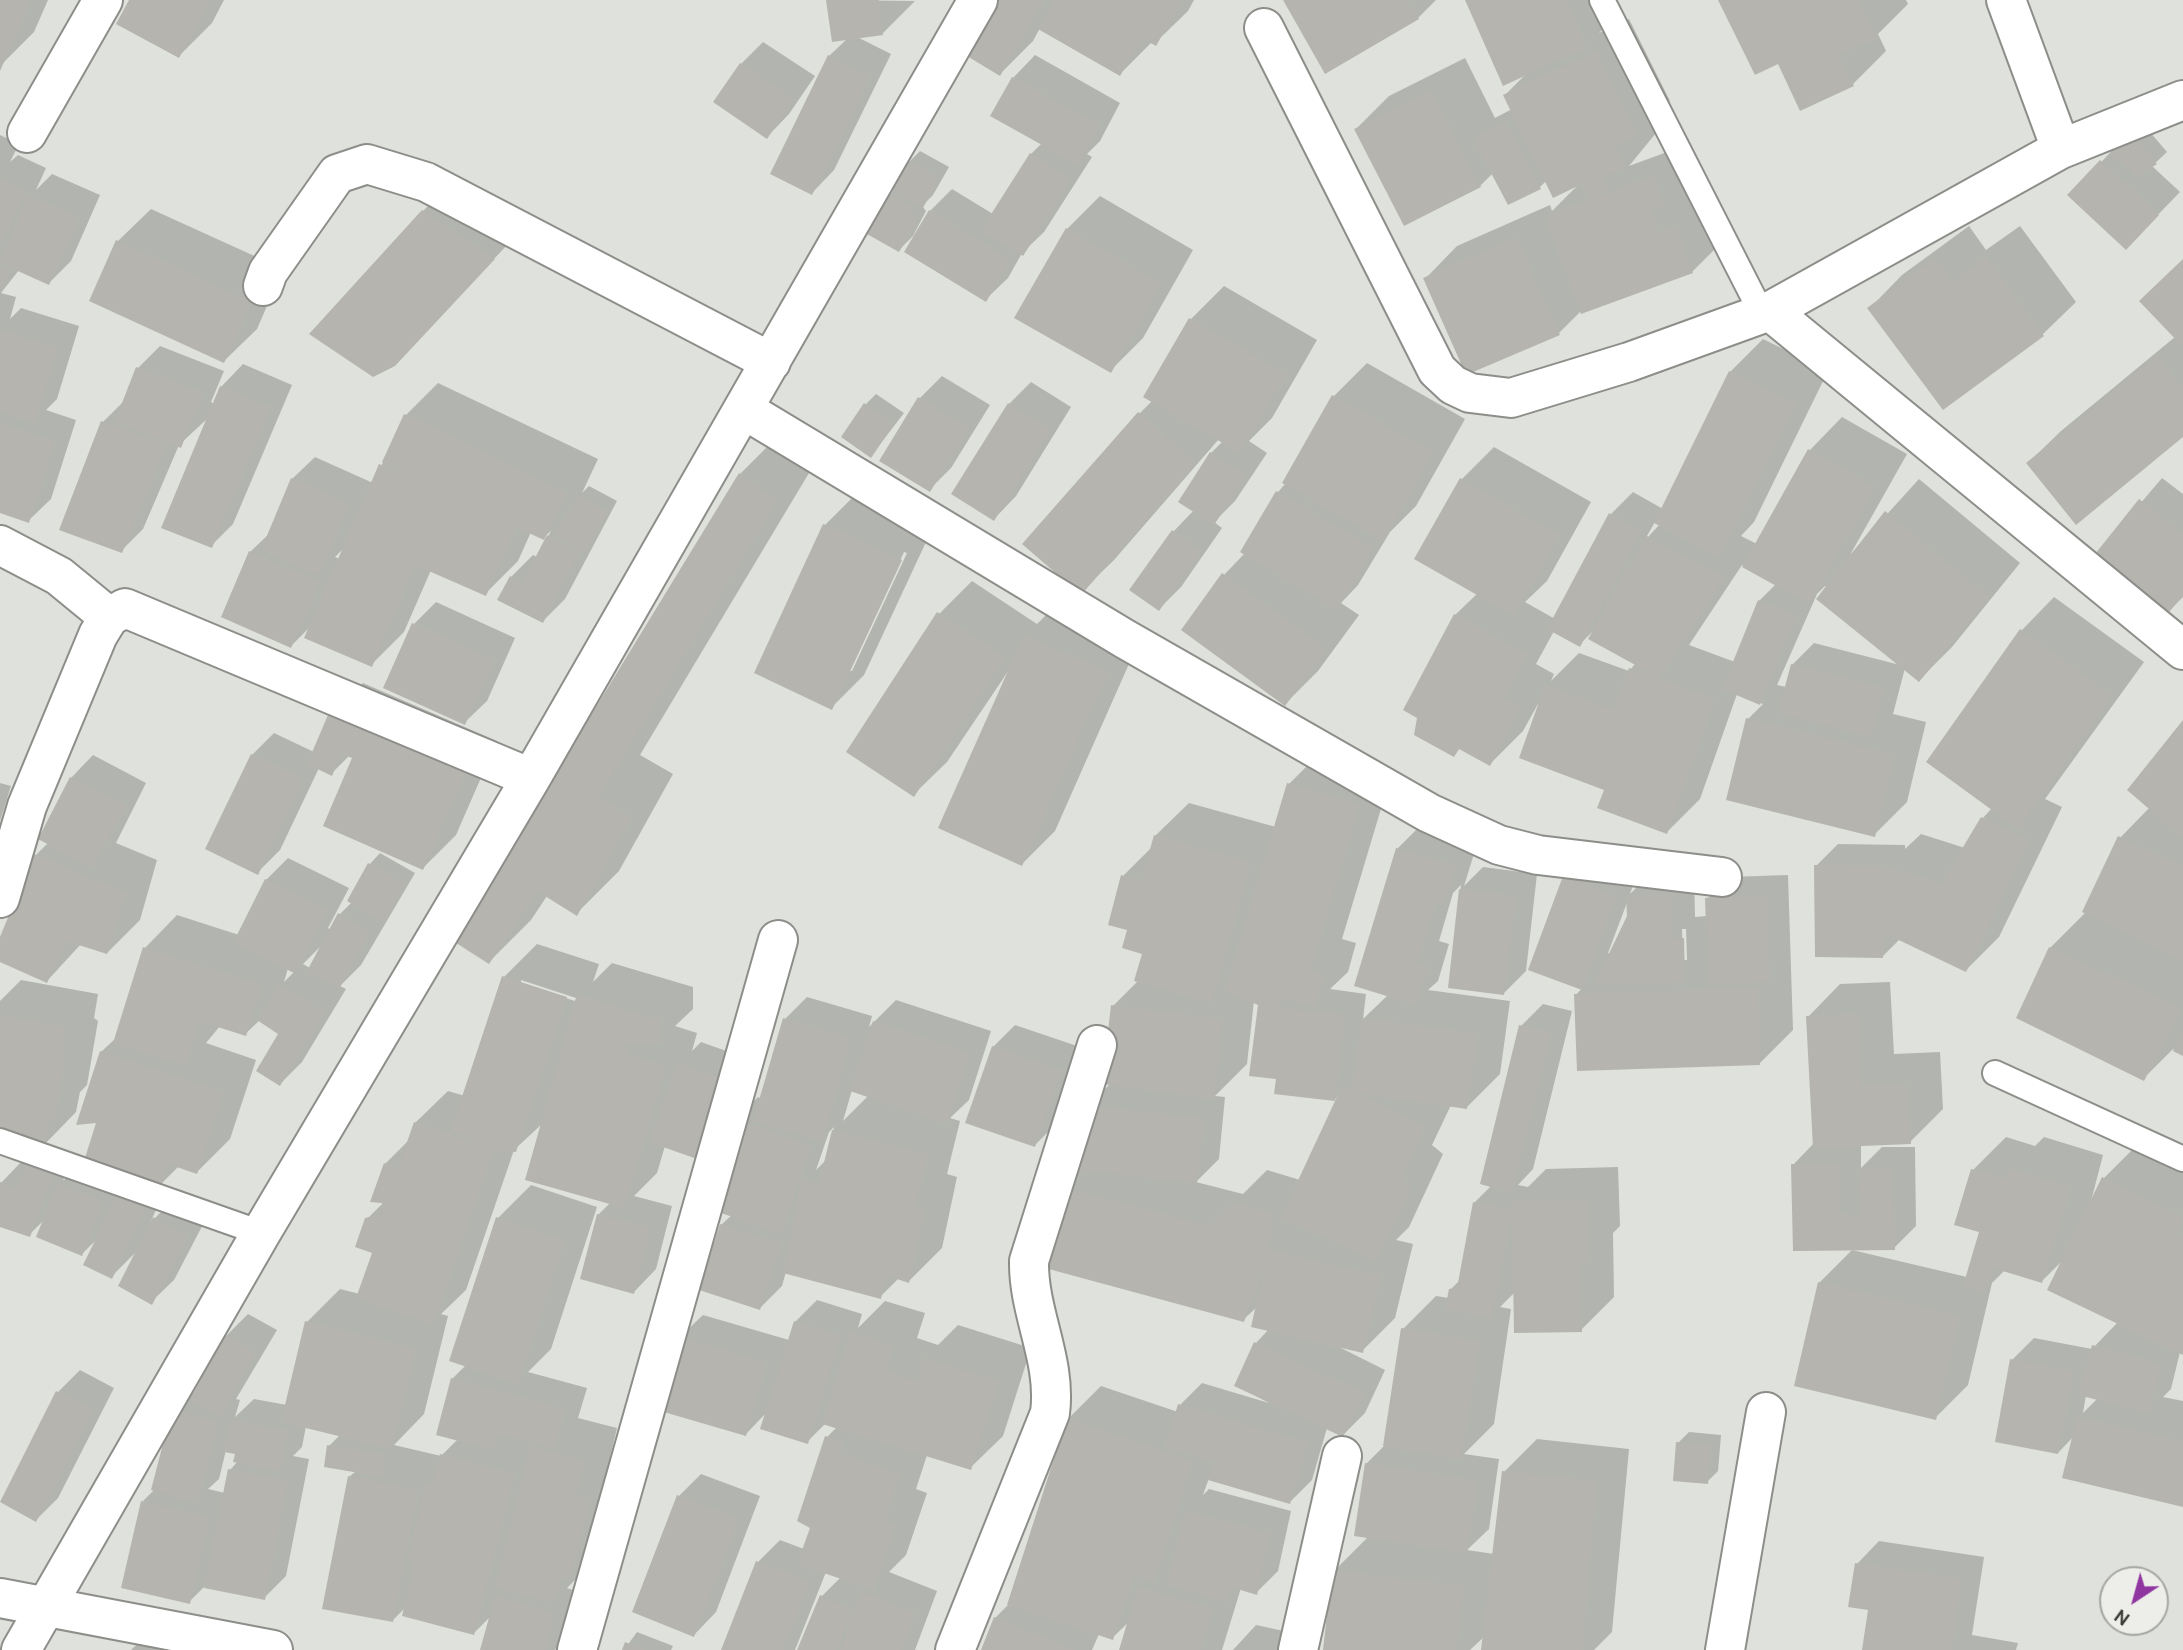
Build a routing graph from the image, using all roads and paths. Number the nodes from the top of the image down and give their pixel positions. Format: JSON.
{"nodes":[{"id":1,"x":103,"y":0,"type":"edge"},
{"id":2,"x":978,"y":0,"type":"edge"},
{"id":3,"x":1602,"y":0,"type":"edge"},
{"id":4,"x":2006,"y":0,"type":"edge"},
{"id":5,"x":1264,"y":27,"type":"dead end"},
{"id":6,"x":2183,"y":100,"type":"edge"},
{"id":7,"x":27,"y":133,"type":"dead end"},
{"id":8,"x":2061,"y":149,"type":"junction"},
{"id":9,"x":263,"y":286,"type":"dead end"},
{"id":10,"x":1766,"y":313,"type":"junction"},
{"id":11,"x":771,"y":362,"type":"junction"},
{"id":12,"x":743,"y":409,"type":"junction"},
{"id":13,"x":0,"y":545,"type":"edge"},
{"id":14,"x":110,"y":617,"type":"junction"},
{"id":15,"x":2183,"y":650,"type":"edge"},
{"id":16,"x":531,"y":778,"type":"junction"},
{"id":17,"x":14,"y":799,"type":"edge"},
{"id":18,"x":1723,"y":877,"type":"dead end"},
{"id":19,"x":0,"y":898,"type":"edge"},
{"id":20,"x":778,"y":940,"type":"dead end"},
{"id":21,"x":1097,"y":1045,"type":"dead end"},
{"id":22,"x":1995,"y":1073,"type":"dead end"},
{"id":23,"x":0,"y":1141,"type":"edge"},
{"id":24,"x":2183,"y":1159,"type":"edge"},
{"id":25,"x":261,"y":1233,"type":"junction"},
{"id":26,"x":1766,"y":1412,"type":"dead end"},
{"id":27,"x":1342,"y":1457,"type":"dead end"},
{"id":28,"x":0,"y":1598,"type":"edge"},
{"id":29,"x":43,"y":1606,"type":"junction"},
{"id":30,"x":21,"y":1650,"type":"edge"},
{"id":31,"x":273,"y":1650,"type":"edge"},
{"id":32,"x":577,"y":1650,"type":"edge"},
{"id":33,"x":955,"y":1650,"type":"edge"},
{"id":34,"x":1298,"y":1650,"type":"edge"},
{"id":35,"x":1725,"y":1650,"type":"edge"}],
"edges":[{"from":1,"to":7,"type":"street"},
{"from":2,"to":11,"type":"street"},
{"from":3,"to":10,"type":"lane"},
{"from":4,"to":8,"type":"street"},
{"from":5,"to":10,"type":"street"},
{"from":6,"to":8,"type":"street"},
{"from":8,"to":10,"type":"street"},
{"from":9,"to":11,"type":"street"},
{"from":10,"to":15,"type":"street"},
{"from":11,"to":12,"type":"street"},
{"from":12,"to":16,"type":"street"},
{"from":12,"to":18,"type":"street"},
{"from":13,"to":14,"type":"street"},
{"from":14,"to":16,"type":"street"},
{"from":14,"to":17,"type":"street"},
{"from":16,"to":25,"type":"street"},
{"from":17,"to":19,"type":"street"},
{"from":20,"to":32,"type":"street"},
{"from":21,"to":33,"type":"street"},
{"from":22,"to":24,"type":"lane"},
{"from":23,"to":25,"type":"lane"},
{"from":25,"to":29,"type":"street"},
{"from":26,"to":35,"type":"street"},
{"from":27,"to":34,"type":"street"},
{"from":28,"to":29,"type":"street"},
{"from":29,"to":30,"type":"street"},
{"from":29,"to":31,"type":"street"}]}
